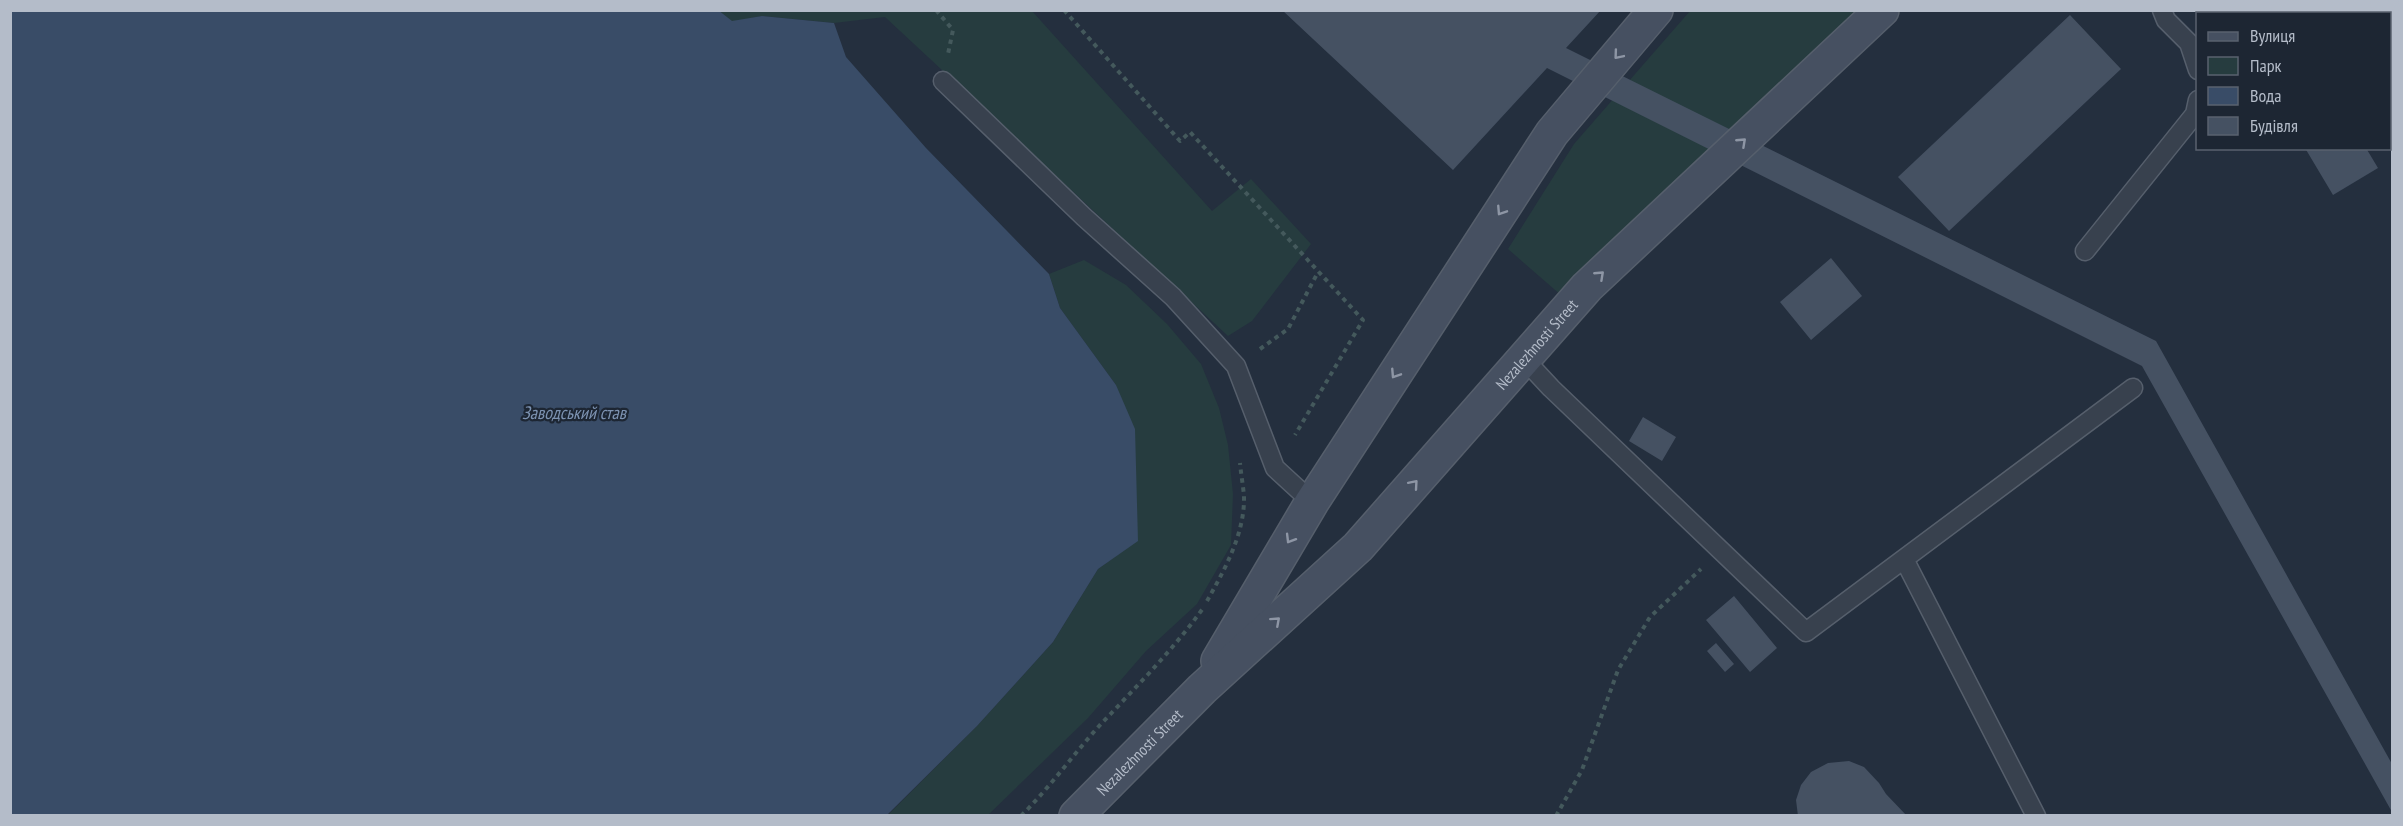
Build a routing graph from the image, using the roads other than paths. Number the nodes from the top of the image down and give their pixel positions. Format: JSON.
{"nodes":[{"id":1,"x":1656,"y":10,"type":"edge"},
{"id":2,"x":1882,"y":10,"type":"edge"},
{"id":3,"x":2162,"y":10,"type":"edge"},
{"id":4,"x":2196,"y":64,"type":"edge"},
{"id":5,"x":943,"y":81,"type":"road end"},
{"id":6,"x":2196,"y":109,"type":"edge"},
{"id":7,"x":2085,"y":251,"type":"dead end"},
{"id":8,"x":1524,"y":359,"type":"junction"},
{"id":9,"x":2133,"y":388,"type":"dead end"},
{"id":10,"x":1312,"y":502,"type":"junction"},
{"id":11,"x":1904,"y":560,"type":"junction"},
{"id":12,"x":1202,"y":689,"type":"junction"},
{"id":13,"x":1076,"y":816,"type":"edge"},
{"id":14,"x":2036,"y":816,"type":"edge"}],
"edges":[{"from":1,"to":10,"type":"main road","name":"Nezalezhnosti Street","one_way":true},
{"from":8,"to":2,"type":"main road","name":"Nezalezhnosti Street","one_way":true},
{"from":3,"to":4,"type":"lane"},
{"from":5,"to":10,"type":"lane"},
{"from":6,"to":7,"type":"lane"},
{"from":8,"to":11,"type":"lane"},
{"from":12,"to":8,"type":"main road","name":"Nezalezhnosti Street","one_way":true},
{"from":9,"to":11,"type":"lane"},
{"from":10,"to":12,"type":"main road","name":"Nezalezhnosti Street","one_way":true},
{"from":11,"to":14,"type":"lane"},
{"from":12,"to":13,"type":"main road","name":"Nezalezhnosti Street"}]}
